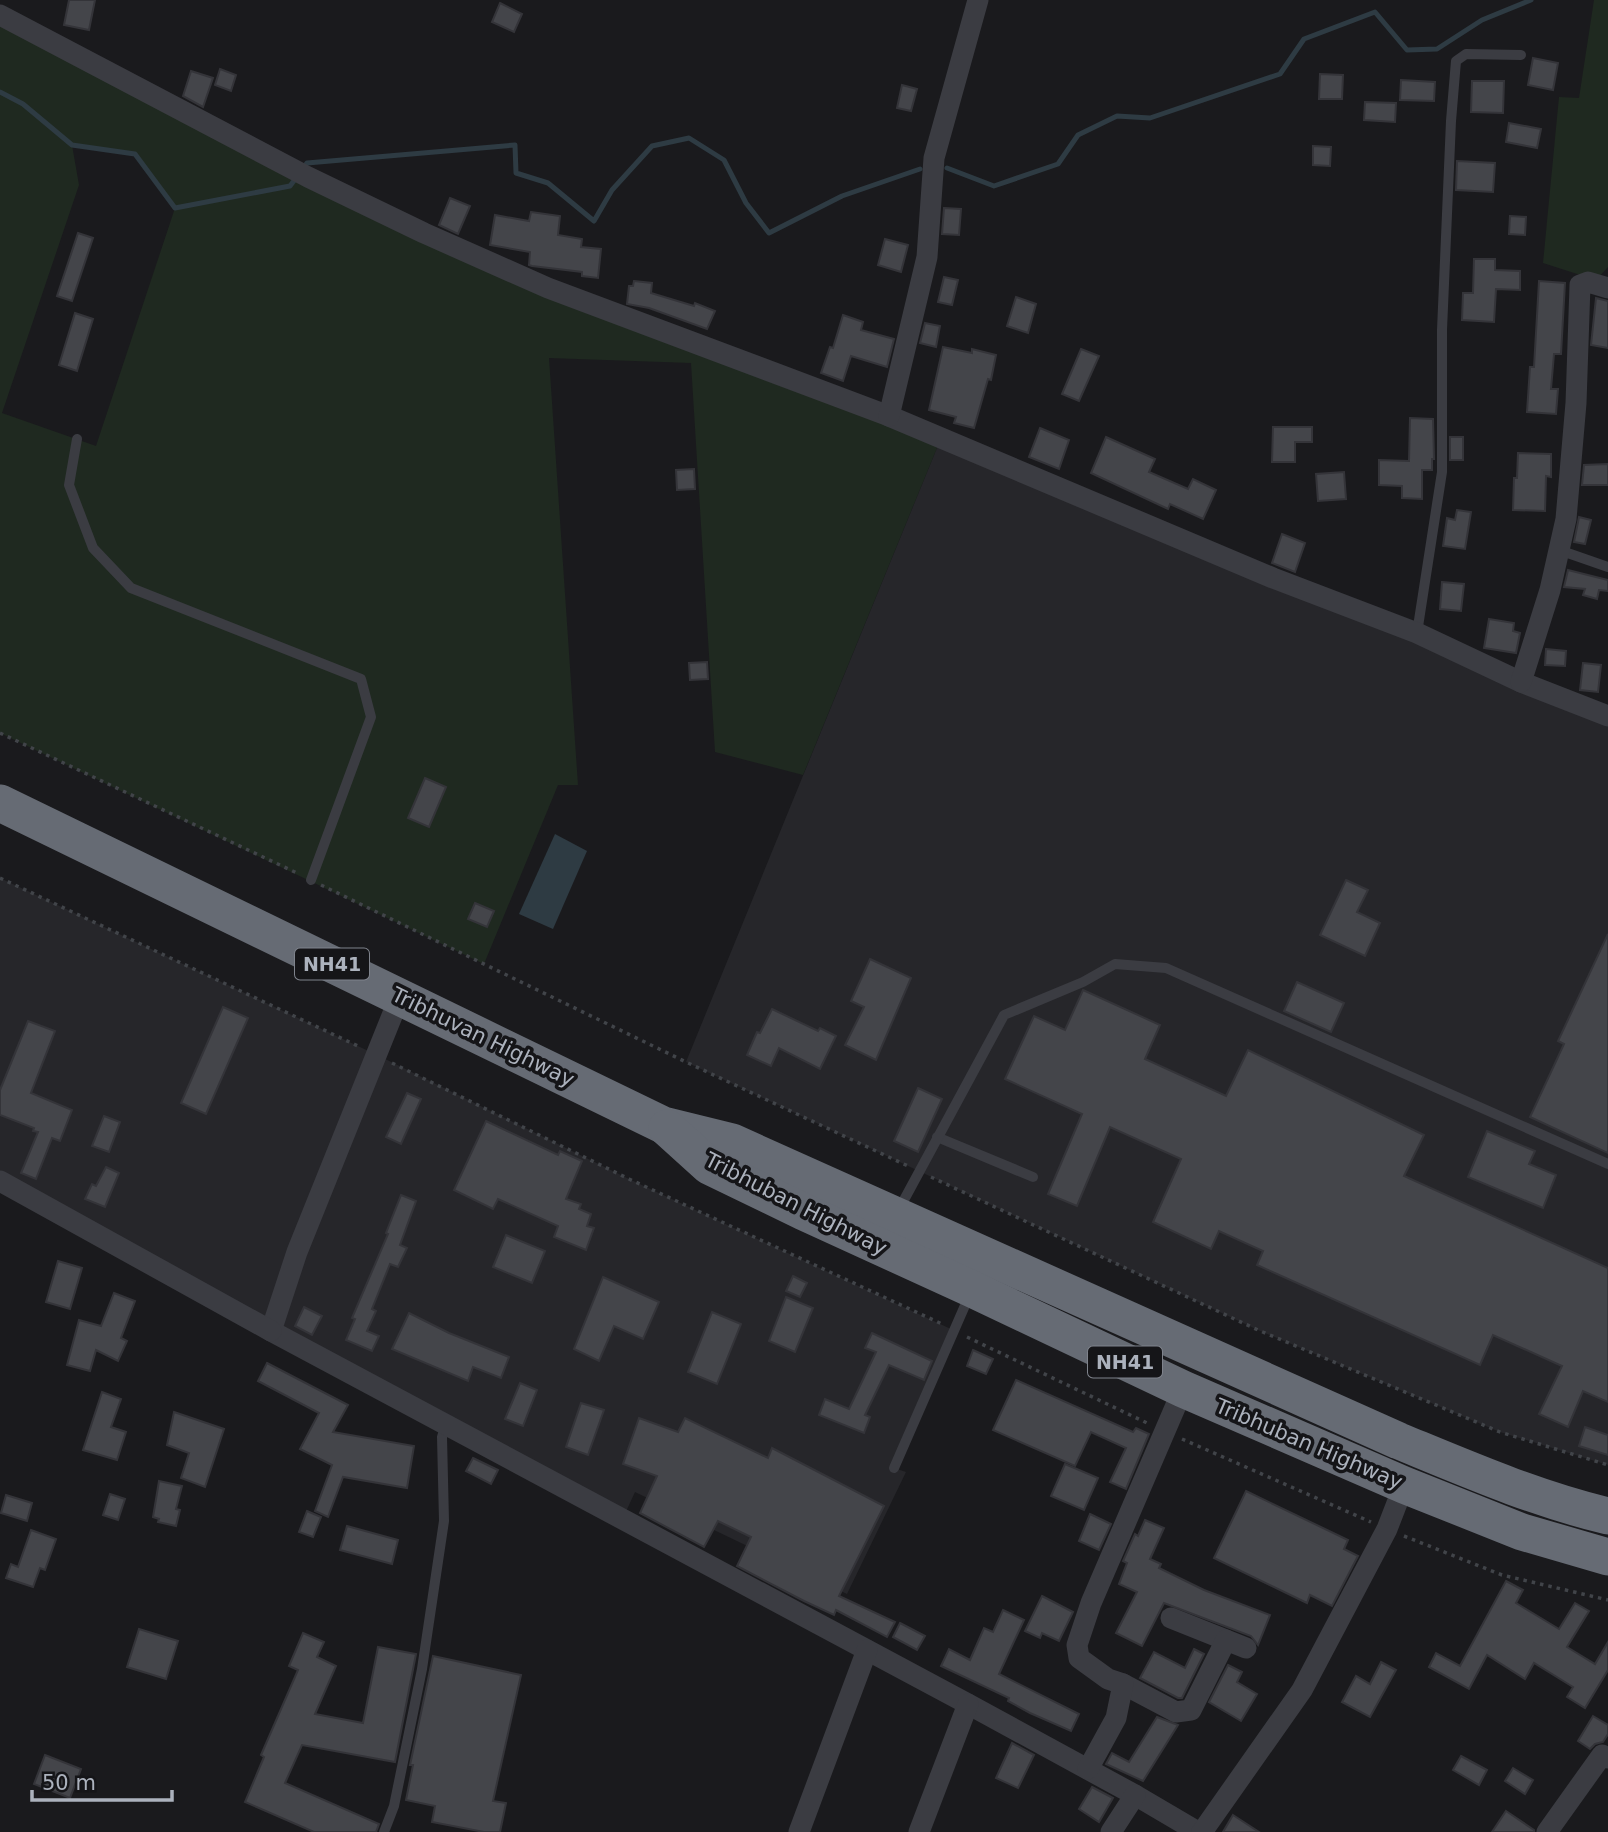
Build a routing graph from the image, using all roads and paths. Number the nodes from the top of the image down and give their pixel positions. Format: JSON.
{"nodes":[{"id":1,"x":978,"y":0,"type":"edge"},
{"id":2,"x":0,"y":15,"type":"edge"},
{"id":3,"x":1521,"y":55,"type":"dead end"},
{"id":4,"x":1608,"y":288,"type":"edge"},
{"id":5,"x":889,"y":416,"type":"junction"},
{"id":6,"x":76,"y":439,"type":"dead end"},
{"id":7,"x":1559,"y":550,"type":"junction"},
{"id":8,"x":1608,"y":567,"type":"edge"},
{"id":9,"x":1417,"y":633,"type":"junction"},
{"id":10,"x":1521,"y":682,"type":"junction"},
{"id":11,"x":1608,"y":716,"type":"edge"},
{"id":12,"x":0,"y":733,"type":"edge"},
{"id":13,"x":0,"y":803,"type":"edge"},
{"id":14,"x":0,"y":878,"type":"edge"},
{"id":15,"x":311,"y":880,"type":"junction"},
{"id":16,"x":400,"y":996,"type":"junction"},
{"id":17,"x":377,"y":1055,"type":"junction"},
{"id":18,"x":663,"y":1125,"type":"junction"},
{"id":19,"x":937,"y":1137,"type":"junction"},
{"id":20,"x":1608,"y":1164,"type":"edge"},
{"id":21,"x":920,"y":1172,"type":"junction"},
{"id":22,"x":1033,"y":1177,"type":"dead end"},
{"id":23,"x":0,"y":1181,"type":"edge"},
{"id":24,"x":895,"y":1217,"type":"junction"},
{"id":25,"x":972,"y":1289,"type":"junction"},
{"id":26,"x":953,"y":1329,"type":"junction"},
{"id":27,"x":271,"y":1331,"type":"junction"},
{"id":28,"x":1184,"y":1389,"type":"junction"},
{"id":29,"x":446,"y":1424,"type":"junction"},
{"id":30,"x":1166,"y":1432,"type":"junction"},
{"id":31,"x":1608,"y":1465,"type":"edge"},
{"id":32,"x":894,"y":1468,"type":"dead end"},
{"id":33,"x":1404,"y":1485,"type":"junction"},
{"id":34,"x":1608,"y":1516,"type":"edge"},
{"id":35,"x":1387,"y":1529,"type":"junction"},
{"id":36,"x":1608,"y":1557,"type":"edge"},
{"id":37,"x":1608,"y":1600,"type":"edge"},
{"id":38,"x":1171,"y":1618,"type":"dead end"},
{"id":39,"x":867,"y":1650,"type":"junction"},
{"id":40,"x":1123,"y":1684,"type":"junction"},
{"id":41,"x":968,"y":1704,"type":"junction"},
{"id":42,"x":1606,"y":1753,"type":"edge"},
{"id":43,"x":1088,"y":1769,"type":"junction"},
{"id":44,"x":1135,"y":1795,"type":"junction"},
{"id":45,"x":384,"y":1832,"type":"edge"},
{"id":46,"x":799,"y":1832,"type":"edge"},
{"id":47,"x":919,"y":1832,"type":"edge"},
{"id":48,"x":1111,"y":1832,"type":"edge"},
{"id":49,"x":1200,"y":1832,"type":"edge"},
{"id":50,"x":1547,"y":1832,"type":"edge"}],
"edges":[{"from":1,"to":5,"type":"street"},
{"from":2,"to":5,"type":"street"},
{"from":3,"to":9,"type":"lane"},
{"from":4,"to":7,"type":"street"},
{"from":5,"to":9,"type":"street"},
{"from":6,"to":15,"type":"lane"},
{"from":7,"to":8,"type":"lane"},
{"from":7,"to":10,"type":"street"},
{"from":9,"to":10,"type":"street"},
{"from":10,"to":11,"type":"street"},
{"from":12,"to":15,"type":"path"},
{"from":13,"to":16,"type":"highway","name":"Tribhuvan Highway","number":"NH41"},
{"from":14,"to":17,"type":"path"},
{"from":15,"to":21,"type":"path"},
{"from":16,"to":17,"type":"street"},
{"from":16,"to":18,"type":"highway","name":"Tribhuvan Highway","number":"NH41"},
{"from":17,"to":26,"type":"path"},
{"from":17,"to":27,"type":"street"},
{"from":18,"to":24,"type":"highway","name":"Tribhuban Highway","number":"NH41"},
{"from":18,"to":25,"type":"highway","name":"Tribhuban Highway","number":"NH41"},
{"from":19,"to":20,"type":"lane"},
{"from":19,"to":21,"type":"lane"},
{"from":19,"to":22,"type":"lane"},
{"from":21,"to":24,"type":"lane"},
{"from":21,"to":31,"type":"path"},
{"from":23,"to":27,"type":"street"},
{"from":24,"to":34,"type":"highway","name":"Tribhuban Highway","number":"NH41"},
{"from":25,"to":26,"type":"lane"},
{"from":25,"to":28,"type":"highway","name":"Tribhuban Highway","number":"NH41"},
{"from":26,"to":30,"type":"path"},
{"from":26,"to":32,"type":"lane"},
{"from":27,"to":29,"type":"street"},
{"from":28,"to":30,"type":"street"},
{"from":28,"to":33,"type":"highway","name":"Tribhuban Highway","number":"NH41"},
{"from":29,"to":39,"type":"street"},
{"from":29,"to":45,"type":"lane"},
{"from":30,"to":35,"type":"path"},
{"from":30,"to":40,"type":"street"},
{"from":33,"to":35,"type":"street"},
{"from":33,"to":36,"type":"highway","name":"Tribhuban Highway","number":"NH41"},
{"from":35,"to":37,"type":"path"},
{"from":35,"to":49,"type":"street"},
{"from":38,"to":40,"type":"street"},
{"from":39,"to":41,"type":"street"},
{"from":39,"to":46,"type":"street"},
{"from":40,"to":43,"type":"street"},
{"from":41,"to":43,"type":"street"},
{"from":41,"to":47,"type":"street"},
{"from":42,"to":50,"type":"street"},
{"from":43,"to":44,"type":"street"},
{"from":44,"to":48,"type":"street"},
{"from":44,"to":49,"type":"street"}]}
